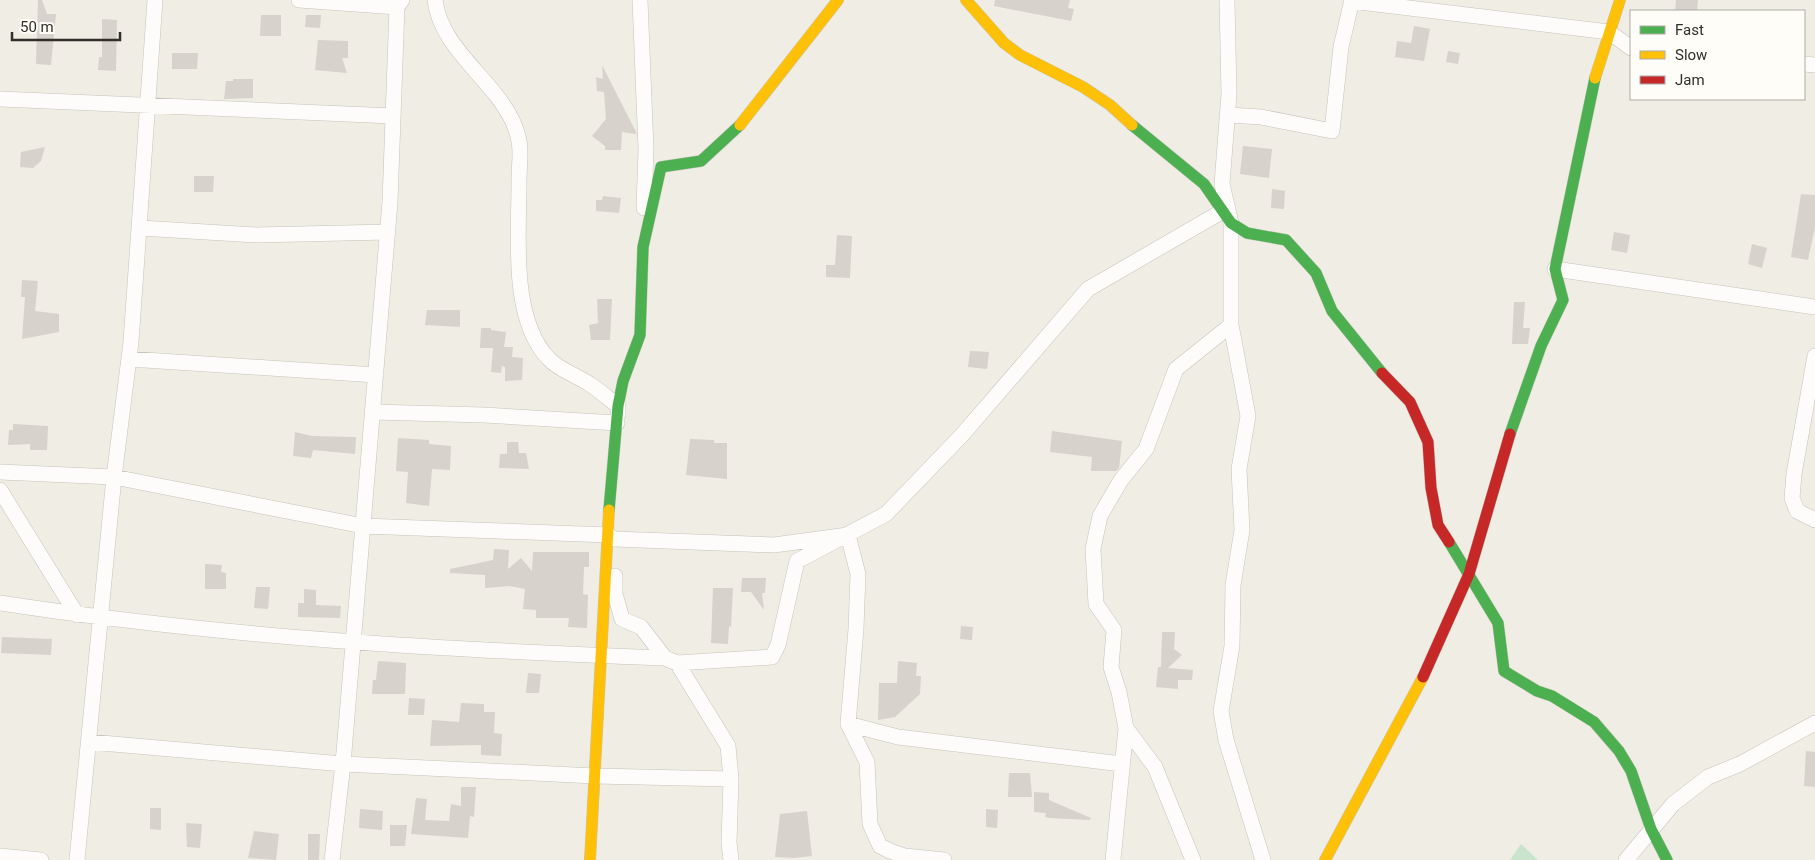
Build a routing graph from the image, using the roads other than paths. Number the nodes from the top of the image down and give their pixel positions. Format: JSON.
{"nodes":[{"id":1,"x":155,"y":0,"type":"edge"},
{"id":2,"x":299,"y":0,"type":"edge"},
{"id":3,"x":435,"y":0,"type":"edge"},
{"id":4,"x":640,"y":0,"type":"edge"},
{"id":5,"x":838,"y":0,"type":"edge"},
{"id":6,"x":966,"y":0,"type":"edge"},
{"id":7,"x":1227,"y":0,"type":"edge"},
{"id":8,"x":1352,"y":0,"type":"edge"},
{"id":9,"x":1620,"y":0,"type":"edge"},
{"id":10,"x":400,"y":3,"type":"edge"},
{"id":11,"x":1609,"y":32,"type":"junction"},
{"id":12,"x":1630,"y":47,"type":"edge"},
{"id":13,"x":0,"y":99,"type":"edge"},
{"id":14,"x":148,"y":106,"type":"junction"},
{"id":15,"x":1228,"y":115,"type":"junction"},
{"id":16,"x":393,"y":116,"type":"junction"},
{"id":17,"x":1228,"y":214,"type":"junction"},
{"id":18,"x":140,"y":228,"type":"junction"},
{"id":19,"x":388,"y":232,"type":"junction"},
{"id":20,"x":643,"y":247,"type":"junction"},
{"id":21,"x":1556,"y":270,"type":"junction"},
{"id":22,"x":1815,"y":308,"type":"edge"},
{"id":23,"x":1231,"y":325,"type":"junction"},
{"id":24,"x":1815,"y":356,"type":"edge"},
{"id":25,"x":129,"y":358,"type":"junction"},
{"id":26,"x":376,"y":375,"type":"junction"},
{"id":27,"x":618,"y":406,"type":"junction"},
{"id":28,"x":373,"y":412,"type":"junction"},
{"id":29,"x":617,"y":423,"type":"junction"},
{"id":30,"x":0,"y":472,"type":"edge"},
{"id":31,"x":114,"y":477,"type":"junction"},
{"id":32,"x":0,"y":490,"type":"edge"},
{"id":33,"x":1815,"y":520,"type":"edge"},
{"id":34,"x":363,"y":526,"type":"junction"},
{"id":35,"x":848,"y":535,"type":"junction"},
{"id":36,"x":611,"y":537,"type":"junction"},
{"id":37,"x":1469,"y":574,"type":"junction"},
{"id":38,"x":0,"y":603,"type":"edge"},
{"id":39,"x":77,"y":615,"type":"junction"},
{"id":40,"x":100,"y":618,"type":"junction"},
{"id":41,"x":352,"y":642,"type":"junction"},
{"id":42,"x":602,"y":656,"type":"junction"},
{"id":43,"x":671,"y":660,"type":"junction"},
{"id":44,"x":1815,"y":723,"type":"edge"},
{"id":45,"x":848,"y":724,"type":"junction"},
{"id":46,"x":1126,"y":728,"type":"junction"},
{"id":47,"x":90,"y":742,"type":"junction"},
{"id":48,"x":343,"y":764,"type":"junction"},
{"id":49,"x":1122,"y":764,"type":"junction"},
{"id":50,"x":595,"y":776,"type":"junction"},
{"id":51,"x":731,"y":779,"type":"junction"},
{"id":52,"x":1651,"y":829,"type":"junction"},
{"id":53,"x":0,"y":856,"type":"edge"},
{"id":54,"x":905,"y":858,"type":"edge"},
{"id":55,"x":41,"y":860,"type":"edge"},
{"id":56,"x":78,"y":860,"type":"edge"},
{"id":57,"x":332,"y":860,"type":"edge"},
{"id":58,"x":590,"y":860,"type":"edge"},
{"id":59,"x":731,"y":860,"type":"edge"},
{"id":60,"x":944,"y":860,"type":"edge"},
{"id":61,"x":1112,"y":860,"type":"edge"},
{"id":62,"x":1193,"y":860,"type":"edge"},
{"id":63,"x":1263,"y":860,"type":"edge"},
{"id":64,"x":1325,"y":860,"type":"edge"},
{"id":65,"x":1626,"y":860,"type":"edge"},
{"id":66,"x":1667,"y":860,"type":"edge"}],
"edges":[{"from":1,"to":14,"type":"street"},
{"from":2,"to":10,"type":"street"},
{"from":3,"to":27,"type":"street"},
{"from":4,"to":20,"type":"street"},
{"from":5,"to":20,"type":"street"},
{"from":6,"to":17,"type":"street"},
{"from":7,"to":15,"type":"street"},
{"from":8,"to":11,"type":"street"},
{"from":8,"to":15,"type":"street"},
{"from":9,"to":11,"type":"street"},
{"from":10,"to":16,"type":"street"},
{"from":11,"to":12,"type":"street"},
{"from":11,"to":21,"type":"street"},
{"from":13,"to":14,"type":"street"},
{"from":14,"to":16,"type":"street"},
{"from":14,"to":18,"type":"street"},
{"from":15,"to":17,"type":"street"},
{"from":16,"to":19,"type":"street"},
{"from":17,"to":23,"type":"street"},
{"from":17,"to":35,"type":"street"},
{"from":17,"to":37,"type":"street"},
{"from":18,"to":19,"type":"street"},
{"from":18,"to":25,"type":"street"},
{"from":19,"to":26,"type":"street"},
{"from":20,"to":27,"type":"street"},
{"from":21,"to":22,"type":"street"},
{"from":21,"to":37,"type":"street"},
{"from":23,"to":46,"type":"street"},
{"from":23,"to":63,"type":"street"},
{"from":24,"to":33,"type":"street"},
{"from":25,"to":26,"type":"street"},
{"from":25,"to":31,"type":"street"},
{"from":26,"to":28,"type":"street"},
{"from":27,"to":29,"type":"street"},
{"from":27,"to":36,"type":"street"},
{"from":28,"to":29,"type":"street"},
{"from":28,"to":34,"type":"street"},
{"from":29,"to":36,"type":"street"},
{"from":30,"to":31,"type":"street"},
{"from":31,"to":34,"type":"street"},
{"from":31,"to":40,"type":"street"},
{"from":32,"to":39,"type":"street"},
{"from":34,"to":36,"type":"street"},
{"from":34,"to":41,"type":"street"},
{"from":35,"to":36,"type":"street"},
{"from":35,"to":43,"type":"street"},
{"from":35,"to":45,"type":"street"},
{"from":36,"to":42,"type":"street"},
{"from":36,"to":43,"type":"street"},
{"from":37,"to":52,"type":"street"},
{"from":37,"to":64,"type":"street"},
{"from":38,"to":39,"type":"street"},
{"from":39,"to":40,"type":"street"},
{"from":40,"to":41,"type":"street"},
{"from":40,"to":47,"type":"street"},
{"from":41,"to":42,"type":"street"},
{"from":41,"to":48,"type":"street"},
{"from":42,"to":43,"type":"street"},
{"from":42,"to":50,"type":"street"},
{"from":43,"to":51,"type":"street"},
{"from":44,"to":52,"type":"street"},
{"from":45,"to":49,"type":"street"},
{"from":45,"to":54,"type":"street"},
{"from":46,"to":49,"type":"street"},
{"from":46,"to":62,"type":"street"},
{"from":47,"to":48,"type":"street"},
{"from":47,"to":56,"type":"street"},
{"from":48,"to":50,"type":"street"},
{"from":48,"to":57,"type":"street"},
{"from":49,"to":61,"type":"street"},
{"from":50,"to":51,"type":"street"},
{"from":50,"to":58,"type":"street"},
{"from":51,"to":59,"type":"street"},
{"from":52,"to":65,"type":"street"},
{"from":52,"to":66,"type":"street"},
{"from":53,"to":55,"type":"street"},
{"from":54,"to":60,"type":"street"}]}
